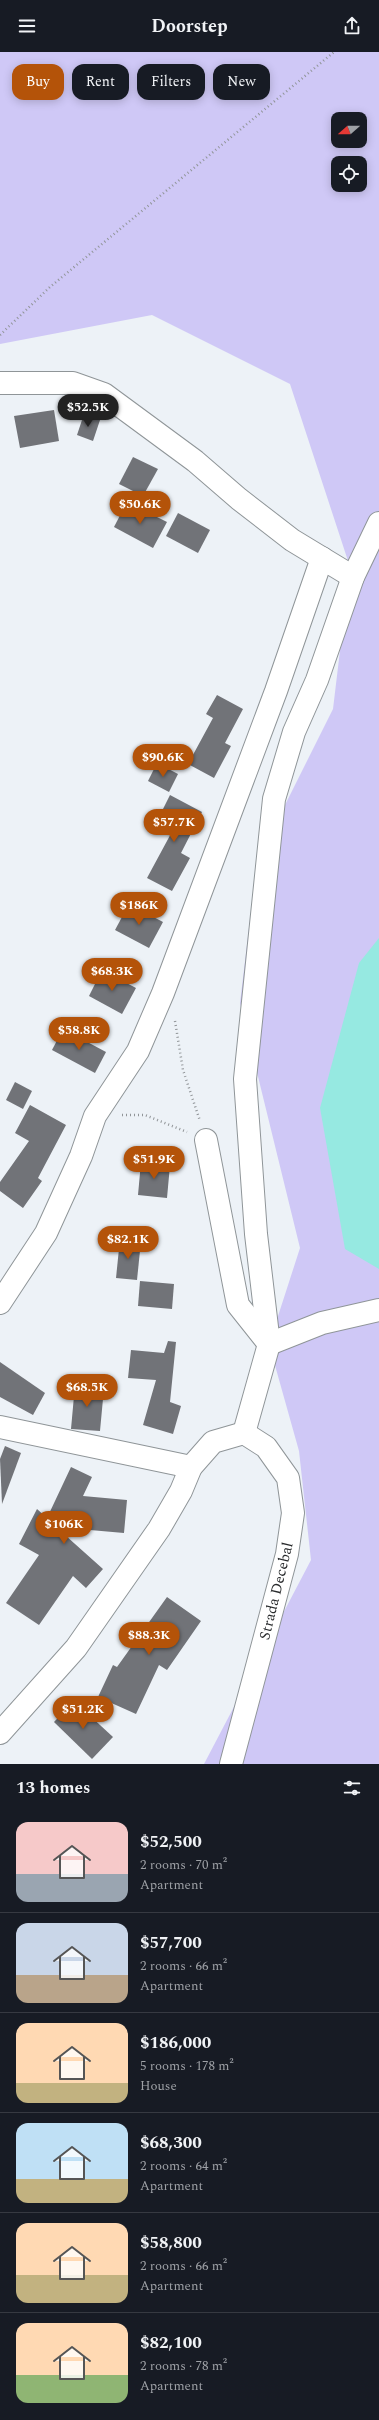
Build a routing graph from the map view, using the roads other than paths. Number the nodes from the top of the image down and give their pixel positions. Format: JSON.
{"nodes":[{"id":1,"x":0,"y":383,"type":"edge"},
{"id":2,"x":379,"y":524,"type":"edge"},
{"id":3,"x":322,"y":558,"type":"junction"},
{"id":4,"x":353,"y":577,"type":"junction"},
{"id":5,"x":206,"y":1140,"type":"road end"},
{"id":6,"x":0,"y":1303,"type":"edge"},
{"id":7,"x":379,"y":1310,"type":"edge"},
{"id":8,"x":269,"y":1344,"type":"junction"},
{"id":9,"x":0,"y":1427,"type":"edge"},
{"id":10,"x":244,"y":1433,"type":"junction"},
{"id":11,"x":191,"y":1467,"type":"junction"},
{"id":12,"x":0,"y":1733,"type":"edge"},
{"id":13,"x":230,"y":1764,"type":"edge"}],
"edges":[{"from":1,"to":3,"type":"street"},
{"from":2,"to":4,"type":"street"},
{"from":3,"to":4,"type":"street"},
{"from":3,"to":6,"type":"street"},
{"from":4,"to":8,"type":"street"},
{"from":5,"to":8,"type":"street"},
{"from":7,"to":8,"type":"street"},
{"from":8,"to":10,"type":"street"},
{"from":9,"to":11,"type":"street"},
{"from":10,"to":11,"type":"street"},
{"from":10,"to":13,"type":"street","name":"Strada Decebal"},
{"from":11,"to":12,"type":"street"}]}
